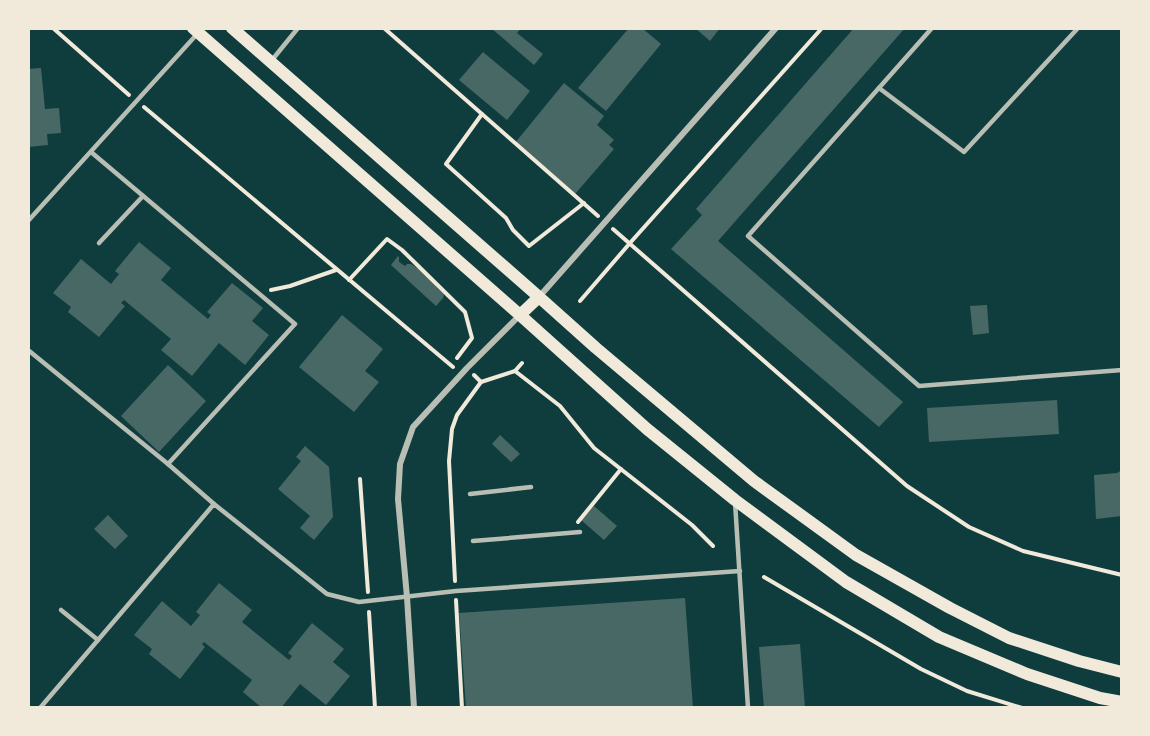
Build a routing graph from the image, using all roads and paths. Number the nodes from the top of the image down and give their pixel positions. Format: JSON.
{"nodes":[{"id":1,"x":53,"y":28,"type":"edge"},
{"id":2,"x":232,"y":28,"type":"edge"},
{"id":3,"x":298,"y":28,"type":"edge"},
{"id":4,"x":384,"y":28,"type":"edge"},
{"id":5,"x":776,"y":28,"type":"edge"},
{"id":6,"x":822,"y":28,"type":"edge"},
{"id":7,"x":932,"y":28,"type":"edge"},
{"id":8,"x":1078,"y":28,"type":"edge"},
{"id":9,"x":195,"y":31,"type":"edge"},
{"id":10,"x":270,"y":62,"type":"junction"},
{"id":11,"x":879,"y":88,"type":"junction"},
{"id":12,"x":137,"y":101,"type":"junction"},
{"id":13,"x":482,"y":114,"type":"junction"},
{"id":14,"x":91,"y":152,"type":"junction"},
{"id":15,"x":143,"y":196,"type":"junction"},
{"id":16,"x":584,"y":203,"type":"junction"},
{"id":17,"x":28,"y":221,"type":"edge"},
{"id":18,"x":605,"y":222,"type":"junction"},
{"id":19,"x":99,"y":243,"type":"dead end"},
{"id":20,"x":630,"y":243,"type":"junction"},
{"id":21,"x":336,"y":269,"type":"junction"},
{"id":22,"x":349,"y":280,"type":"junction"},
{"id":23,"x":257,"y":293,"type":"junction"},
{"id":24,"x":539,"y":297,"type":"junction"},
{"id":25,"x":580,"y":301,"type":"dead end"},
{"id":26,"x":520,"y":315,"type":"junction"},
{"id":27,"x":28,"y":350,"type":"edge"},
{"id":28,"x":522,"y":363,"type":"dead end"},
{"id":29,"x":451,"y":366,"type":"junction"},
{"id":30,"x":467,"y":368,"type":"junction"},
{"id":31,"x":1122,"y":370,"type":"edge"},
{"id":32,"x":515,"y":371,"type":"junction"},
{"id":33,"x":481,"y":382,"type":"junction"},
{"id":34,"x":168,"y":464,"type":"junction"},
{"id":35,"x":621,"y":470,"type":"junction"},
{"id":36,"x":531,"y":487,"type":"dead end"},
{"id":37,"x":470,"y":494,"type":"dead end"},
{"id":38,"x":735,"y":500,"type":"junction"},
{"id":39,"x":214,"y":504,"type":"junction"},
{"id":40,"x":574,"y":527,"type":"dead end"},
{"id":41,"x":580,"y":532,"type":"dead end"},
{"id":42,"x":473,"y":541,"type":"dead end"},
{"id":43,"x":713,"y":546,"type":"dead end"},
{"id":44,"x":740,"y":571,"type":"junction"},
{"id":45,"x":1122,"y":575,"type":"edge"},
{"id":46,"x":764,"y":577,"type":"dead end"},
{"id":47,"x":456,"y":591,"type":"junction"},
{"id":48,"x":407,"y":597,"type":"junction"},
{"id":49,"x":61,"y":610,"type":"dead end"},
{"id":50,"x":98,"y":640,"type":"junction"},
{"id":51,"x":1122,"y":672,"type":"edge"},
{"id":52,"x":1122,"y":702,"type":"edge"},
{"id":53,"x":1100,"y":703,"type":"edge"},
{"id":54,"x":40,"y":708,"type":"edge"},
{"id":55,"x":414,"y":708,"type":"edge"},
{"id":56,"x":462,"y":708,"type":"edge"},
{"id":57,"x":748,"y":708,"type":"edge"},
{"id":58,"x":1022,"y":708,"type":"edge"}],
"edges":[{"from":1,"to":12,"type":"path"},
{"from":2,"to":10,"type":"main road"},
{"from":3,"to":10,"type":"lane"},
{"from":4,"to":13,"type":"path"},
{"from":5,"to":18,"type":"street"},
{"from":6,"to":20,"type":"path"},
{"from":7,"to":11,"type":"lane"},
{"from":8,"to":11,"type":"lane"},
{"from":9,"to":12,"type":"lane"},
{"from":9,"to":26,"type":"main road"},
{"from":10,"to":24,"type":"main road"},
{"from":11,"to":31,"type":"lane"},
{"from":12,"to":14,"type":"lane"},
{"from":12,"to":21,"type":"path"},
{"from":13,"to":16,"type":"path"},
{"from":13,"to":16,"type":"path"},
{"from":14,"to":15,"type":"lane"},
{"from":14,"to":17,"type":"lane"},
{"from":15,"to":19,"type":"lane"},
{"from":15,"to":23,"type":"lane"},
{"from":16,"to":18,"type":"path"},
{"from":18,"to":20,"type":"path"},
{"from":18,"to":24,"type":"street"},
{"from":20,"to":25,"type":"path"},
{"from":20,"to":45,"type":"path"},
{"from":21,"to":22,"type":"path"},
{"from":21,"to":23,"type":"path"},
{"from":22,"to":29,"type":"path"},
{"from":22,"to":29,"type":"path"},
{"from":23,"to":34,"type":"lane"},
{"from":24,"to":26,"type":"main road"},
{"from":24,"to":51,"type":"main road"},
{"from":26,"to":30,"type":"street"},
{"from":26,"to":38,"type":"main road"},
{"from":27,"to":34,"type":"lane"},
{"from":28,"to":32,"type":"path"},
{"from":29,"to":30,"type":"path"},
{"from":30,"to":33,"type":"path"},
{"from":30,"to":48,"type":"street"},
{"from":32,"to":33,"type":"path"},
{"from":32,"to":35,"type":"path"},
{"from":33,"to":47,"type":"path"},
{"from":34,"to":39,"type":"lane"},
{"from":35,"to":40,"type":"path"},
{"from":35,"to":43,"type":"path"},
{"from":36,"to":37,"type":"lane"},
{"from":38,"to":44,"type":"lane"},
{"from":38,"to":53,"type":"main road"},
{"from":39,"to":48,"type":"lane"},
{"from":39,"to":50,"type":"lane"},
{"from":41,"to":42,"type":"lane"},
{"from":44,"to":47,"type":"lane"},
{"from":44,"to":57,"type":"lane"},
{"from":46,"to":58,"type":"path"},
{"from":47,"to":48,"type":"lane"},
{"from":47,"to":56,"type":"path"},
{"from":48,"to":55,"type":"street"},
{"from":49,"to":50,"type":"lane"},
{"from":50,"to":54,"type":"lane"},
{"from":52,"to":53,"type":"main road"}]}
